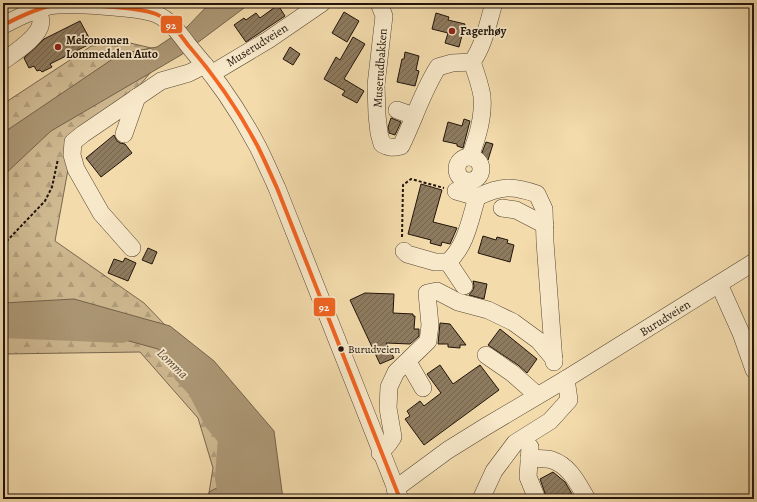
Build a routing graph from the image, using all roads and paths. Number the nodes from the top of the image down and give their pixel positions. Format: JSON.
{"nodes":[{"id":1,"x":322,"y":3,"type":"edge"},
{"id":2,"x":379,"y":3,"type":"edge"},
{"id":3,"x":494,"y":3,"type":"edge"},
{"id":4,"x":58,"y":4,"type":"edge"},
{"id":5,"x":38,"y":10,"type":"junction"},
{"id":6,"x":3,"y":25,"type":"edge"},
{"id":7,"x":3,"y":61,"type":"edge"},
{"id":8,"x":472,"y":62,"type":"junction"},
{"id":9,"x":208,"y":69,"type":"junction"},
{"id":10,"x":137,"y":97,"type":"junction"},
{"id":11,"x":397,"y":110,"type":"dead end"},
{"id":12,"x":414,"y":116,"type":"junction"},
{"id":13,"x":124,"y":134,"type":"dead end"},
{"id":14,"x":73,"y":142,"type":"junction"},
{"id":15,"x":515,"y":188,"type":"junction"},
{"id":16,"x":492,"y":190,"type":"junction"},
{"id":17,"x":456,"y":191,"type":"joint"},
{"id":18,"x":477,"y":197,"type":"junction"},
{"id":19,"x":545,"y":225,"type":"junction"},
{"id":20,"x":3,"y":245,"type":"edge"},
{"id":21,"x":132,"y":248,"type":"dead end"},
{"id":22,"x":404,"y":251,"type":"joint"},
{"id":23,"x":448,"y":262,"type":"junction"},
{"id":24,"x":754,"y":262,"type":"edge"},
{"id":25,"x":719,"y":284,"type":"junction"},
{"id":26,"x":464,"y":286,"type":"dead end"},
{"id":27,"x":486,"y":355,"type":"dead end"},
{"id":28,"x":554,"y":359,"type":"junction"},
{"id":29,"x":408,"y":362,"type":"junction"},
{"id":30,"x":754,"y":370,"type":"edge"},
{"id":31,"x":561,"y":381,"type":"junction"},
{"id":32,"x":423,"y":388,"type":"dead end"},
{"id":33,"x":537,"y":396,"type":"junction"},
{"id":34,"x":531,"y":432,"type":"junction"},
{"id":35,"x":380,"y":453,"type":"junction"},
{"id":36,"x":529,"y":458,"type":"junction"},
{"id":37,"x":397,"y":494,"type":"edge"},
{"id":38,"x":481,"y":499,"type":"edge"},
{"id":39,"x":537,"y":499,"type":"edge"},
{"id":40,"x":587,"y":499,"type":"edge"}],
"edges":[{"from":1,"to":9,"type":"street","name":"Muserudveien"},
{"from":2,"to":12,"type":"street","name":"Muserudbakken"},
{"from":3,"to":8,"type":"street"},
{"from":4,"to":5,"type":"street"},
{"from":4,"to":9,"type":"street"},
{"from":5,"to":6,"type":"street"},
{"from":5,"to":7,"type":"street"},
{"from":8,"to":12,"type":"street","name":"Muserudbakken"},
{"from":8,"to":16,"type":"street"},
{"from":9,"to":10,"type":"street","name":"Muserudveien"},
{"from":9,"to":35,"type":"street"},
{"from":10,"to":13,"type":"street"},
{"from":10,"to":14,"type":"street","name":"Muserudveien"},
{"from":11,"to":12,"type":"street"},
{"from":14,"to":20,"type":"path"},
{"from":14,"to":21,"type":"street"},
{"from":15,"to":16,"type":"street"},
{"from":15,"to":19,"type":"street"},
{"from":15,"to":19,"type":"street"},
{"from":16,"to":18,"type":"street"},
{"from":17,"to":18,"type":"street"},
{"from":17,"to":22,"type":"path"},
{"from":18,"to":23,"type":"street"},
{"from":19,"to":28,"type":"street"},
{"from":22,"to":23,"type":"street"},
{"from":23,"to":26,"type":"street"},
{"from":24,"to":25,"type":"street","name":"Burudveien"},
{"from":25,"to":30,"type":"street"},
{"from":25,"to":31,"type":"street","name":"Burudveien"},
{"from":27,"to":33,"type":"street"},
{"from":28,"to":29,"type":"street"},
{"from":28,"to":31,"type":"street"},
{"from":29,"to":32,"type":"street"},
{"from":29,"to":35,"type":"street"},
{"from":31,"to":33,"type":"street","name":"Burudveien"},
{"from":31,"to":34,"type":"street"},
{"from":33,"to":37,"type":"street","name":"Burudveien"},
{"from":34,"to":36,"type":"street"},
{"from":34,"to":38,"type":"street"},
{"from":35,"to":37,"type":"street"},
{"from":36,"to":39,"type":"street"},
{"from":36,"to":40,"type":"street"}]}
